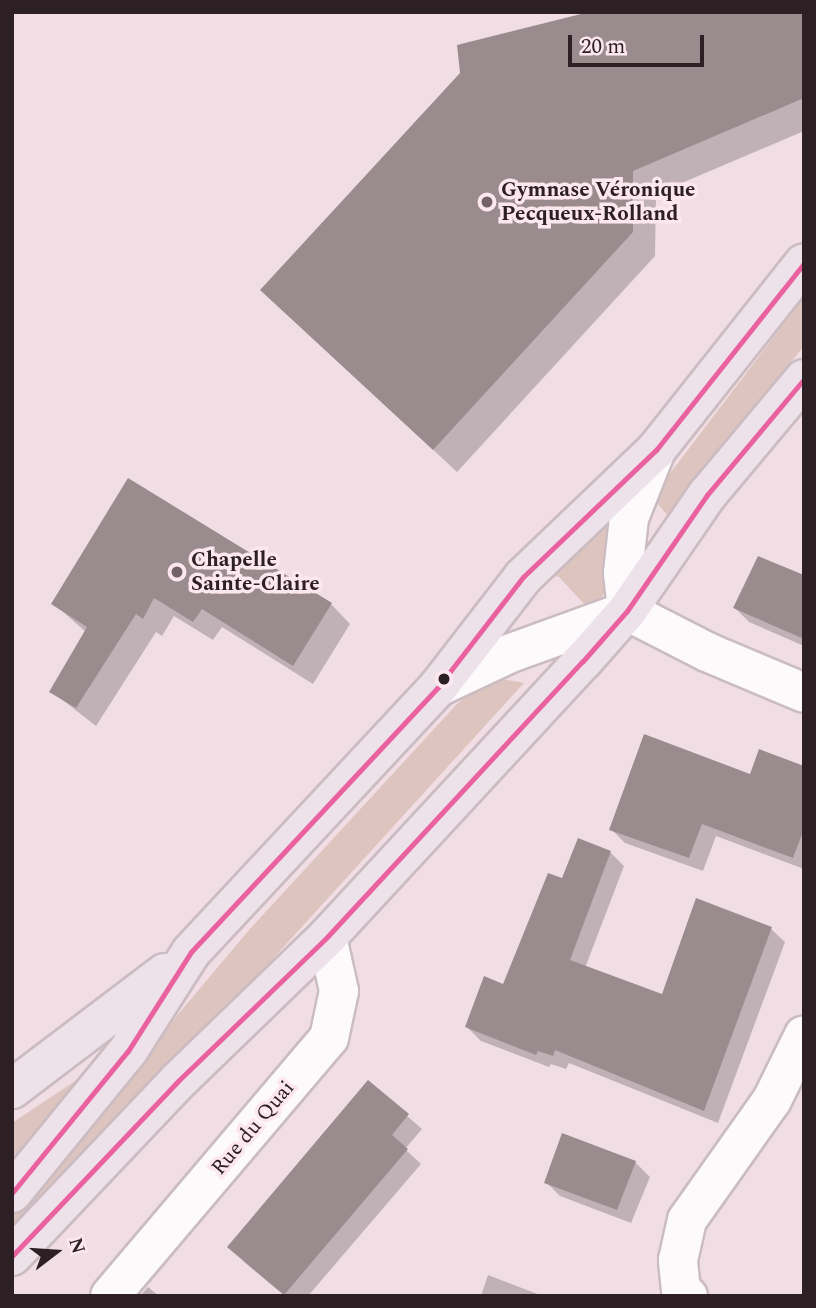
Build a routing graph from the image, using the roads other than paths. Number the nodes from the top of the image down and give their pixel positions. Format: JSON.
{"nodes":[{"id":1,"x":804,"y":263,"type":"edge"},
{"id":2,"x":804,"y":379,"type":"edge"},
{"id":3,"x":656,"y":450,"type":"junction"},
{"id":4,"x":627,"y":611,"type":"junction"},
{"id":5,"x":438,"y":687,"type":"junction"},
{"id":6,"x":804,"y":692,"type":"edge"},
{"id":7,"x":327,"y":937,"type":"junction"},
{"id":8,"x":191,"y":952,"type":"junction"},
{"id":9,"x":804,"y":1035,"type":"edge"},
{"id":10,"x":12,"y":1089,"type":"edge"},
{"id":11,"x":12,"y":1193,"type":"edge"},
{"id":12,"x":12,"y":1256,"type":"edge"},
{"id":13,"x":110,"y":1296,"type":"edge"},
{"id":14,"x":688,"y":1296,"type":"edge"}],
"edges":[{"from":1,"to":3,"type":"main road"},
{"from":2,"to":4,"type":"main road"},
{"from":3,"to":4,"type":"street"},
{"from":3,"to":5,"type":"main road"},
{"from":4,"to":5,"type":"street"},
{"from":4,"to":6,"type":"street"},
{"from":4,"to":7,"type":"main road"},
{"from":5,"to":8,"type":"main road"},
{"from":7,"to":12,"type":"main road"},
{"from":7,"to":13,"type":"street","name":"Rue du Quai"},
{"from":8,"to":10,"type":"main road"},
{"from":8,"to":11,"type":"main road"},
{"from":9,"to":14,"type":"street"}]}
